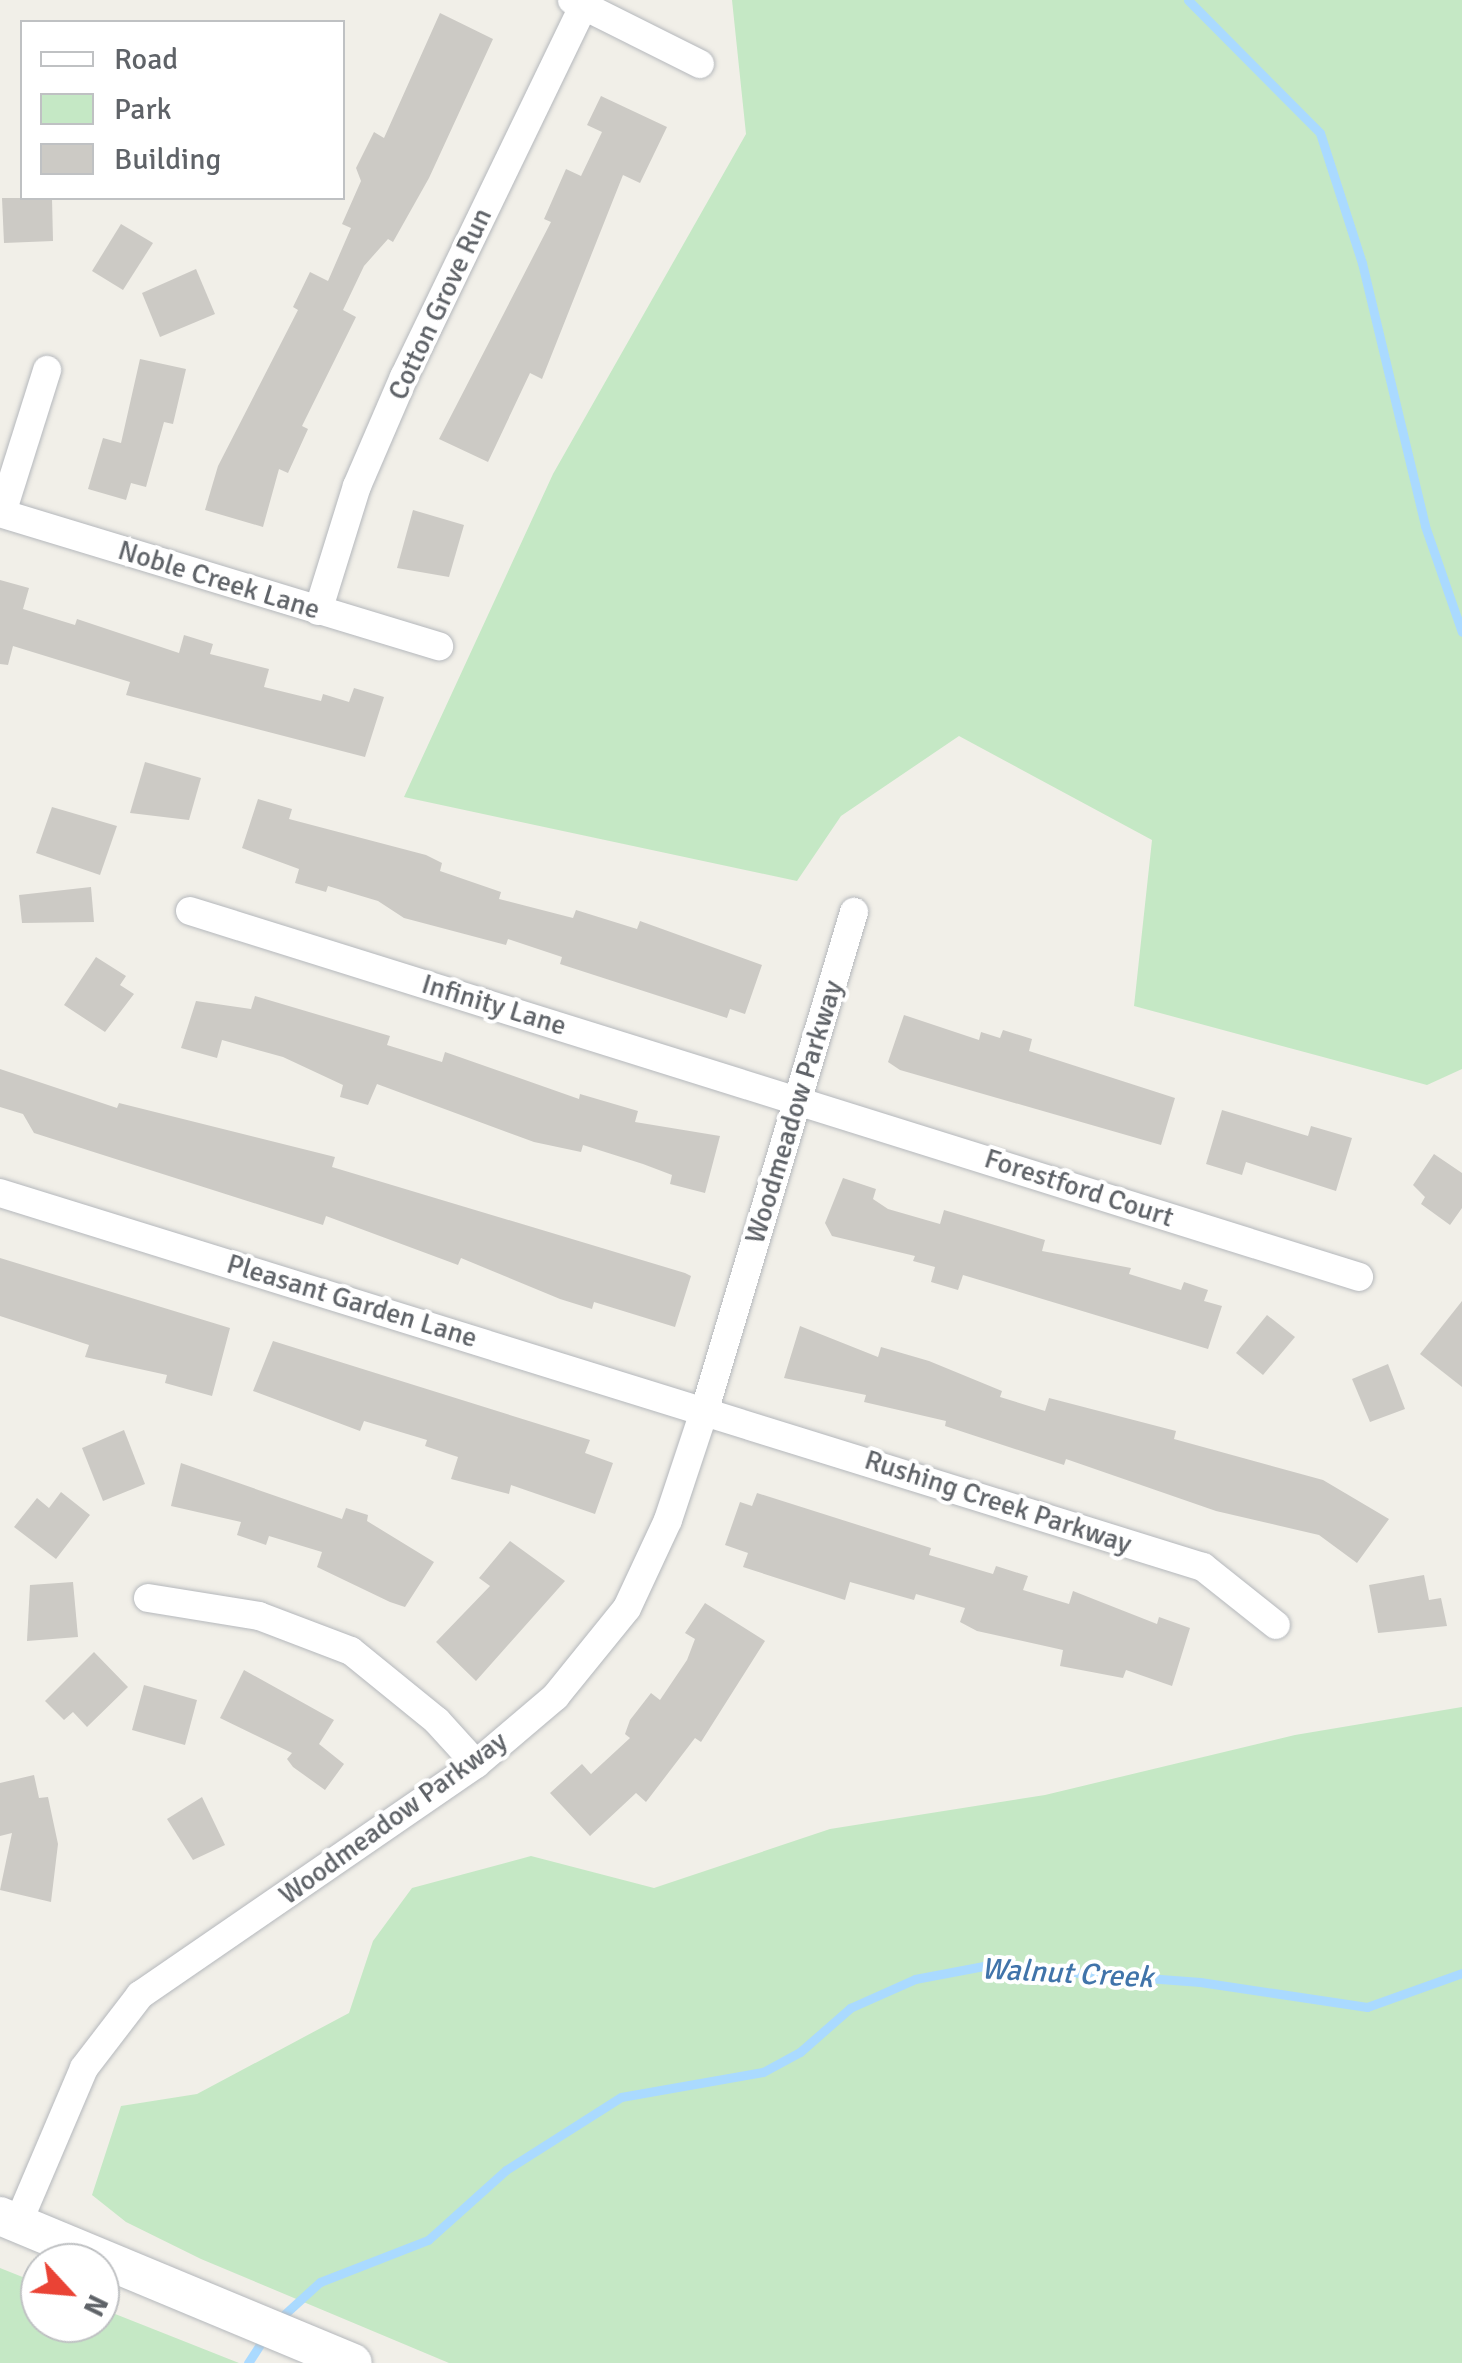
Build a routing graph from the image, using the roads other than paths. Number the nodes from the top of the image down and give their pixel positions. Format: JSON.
{"nodes":[{"id":1,"x":578,"y":3,"type":"edge"},
{"id":2,"x":700,"y":64,"type":"dead end"},
{"id":3,"x":47,"y":370,"type":"dead end"},
{"id":4,"x":1,"y":513,"type":"edge"},
{"id":5,"x":318,"y":611,"type":"junction"},
{"id":6,"x":440,"y":646,"type":"dead end"},
{"id":7,"x":190,"y":911,"type":"dead end"},
{"id":8,"x":854,"y":912,"type":"dead end"},
{"id":9,"x":798,"y":1099,"type":"junction"},
{"id":10,"x":0,"y":1193,"type":"edge"},
{"id":11,"x":1359,"y":1276,"type":"dead end"},
{"id":12,"x":705,"y":1410,"type":"junction"},
{"id":13,"x":148,"y":1598,"type":"dead end"},
{"id":14,"x":1276,"y":1625,"type":"dead end"},
{"id":15,"x":476,"y":1764,"type":"junction"},
{"id":16,"x":9,"y":2220,"type":"edge"},
{"id":17,"x":353,"y":2363,"type":"edge"}],
"edges":[{"from":1,"to":2,"type":"street"},
{"from":1,"to":5,"type":"street","name":"Cotton Grove Run"},
{"from":3,"to":4,"type":"street"},
{"from":4,"to":5,"type":"street","name":"Noble Creek Lane"},
{"from":5,"to":6,"type":"street","name":"Noble Creek Lane"},
{"from":7,"to":9,"type":"street","name":"Infinity Lane"},
{"from":8,"to":9,"type":"street","name":"Woodmeadow Parkway"},
{"from":9,"to":11,"type":"street","name":"Forestford Court"},
{"from":9,"to":12,"type":"street","name":"Woodmeadow Parkway"},
{"from":10,"to":12,"type":"street","name":"Pleasant Garden Lane"},
{"from":12,"to":14,"type":"street","name":"Rushing Creek Parkway"},
{"from":12,"to":15,"type":"street","name":"Woodmeadow Parkway"},
{"from":13,"to":15,"type":"street"},
{"from":15,"to":16,"type":"street","name":"Woodmeadow Parkway"},
{"from":16,"to":17,"type":"main road"}]}
